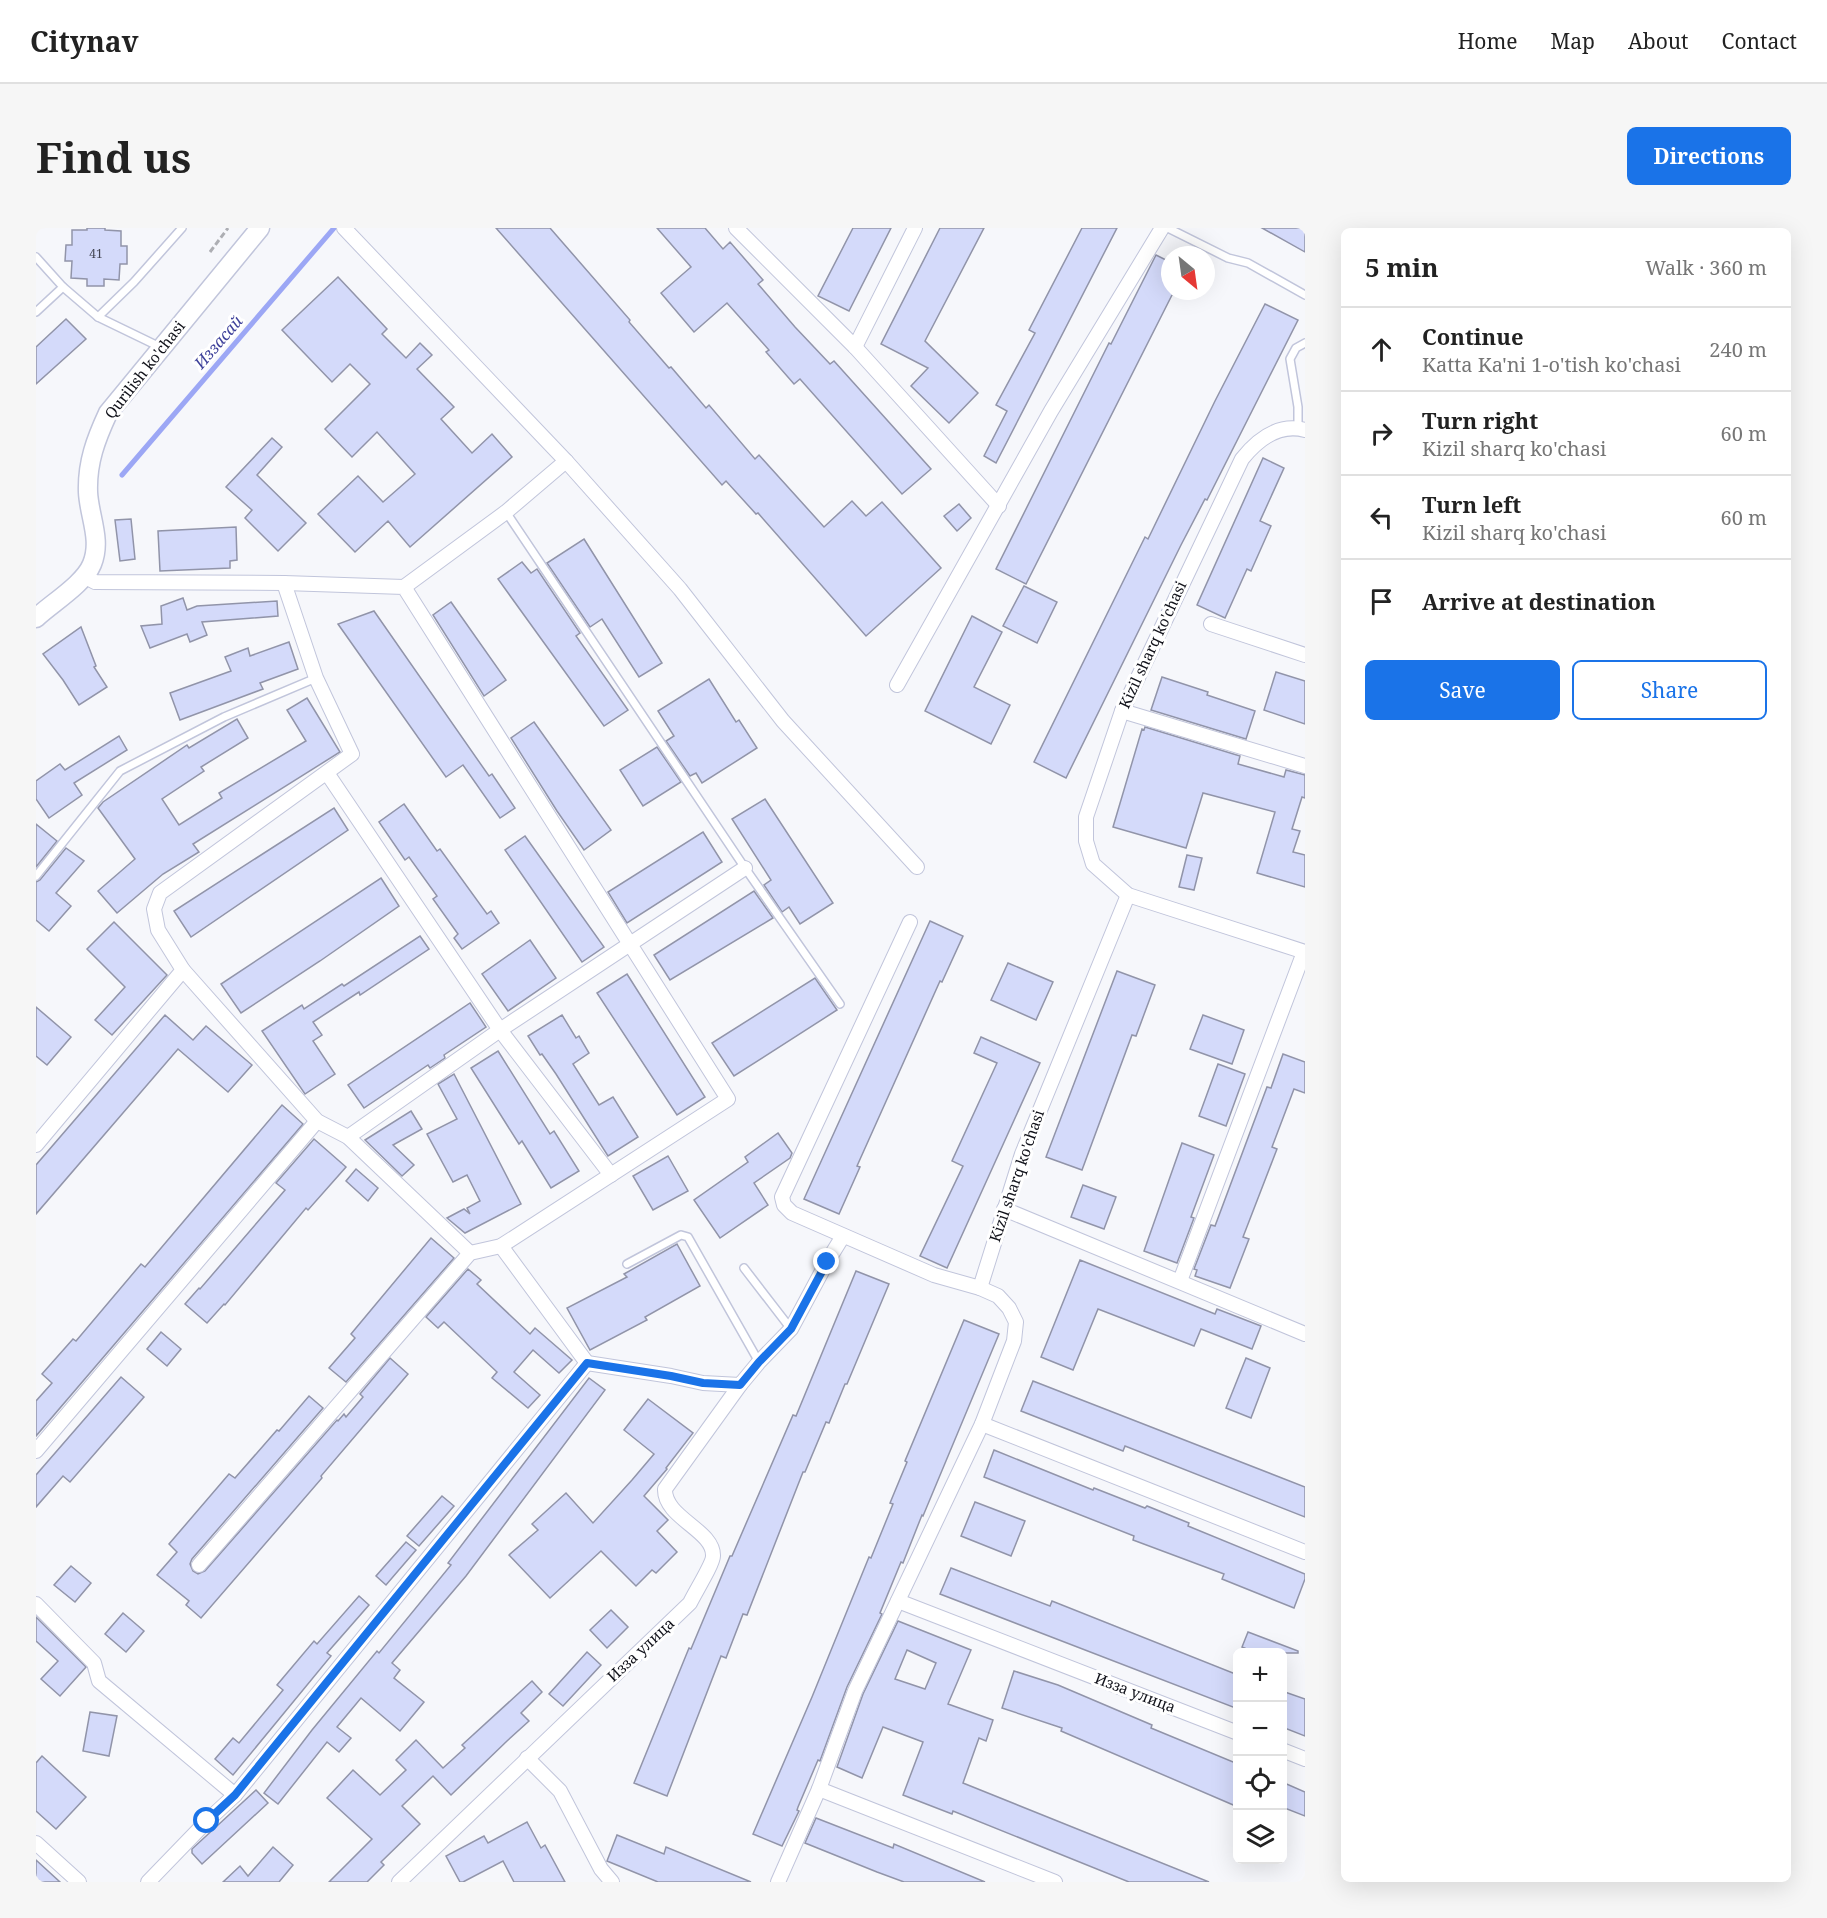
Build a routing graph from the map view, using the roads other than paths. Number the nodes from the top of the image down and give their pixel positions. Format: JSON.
{"nodes":[{"id":1,"x":182,"y":228,"type":"edge"},
{"id":2,"x":260,"y":228,"type":"edge"},
{"id":3,"x":345,"y":228,"type":"edge"},
{"id":4,"x":736,"y":228,"type":"edge"},
{"id":5,"x":915,"y":228,"type":"edge"},
{"id":6,"x":1162,"y":228,"type":"edge"},
{"id":7,"x":1168,"y":228,"type":"edge"},
{"id":8,"x":36,"y":257,"type":"edge"},
{"id":9,"x":63,"y":287,"type":"junction"},
{"id":10,"x":1305,"y":295,"type":"edge"},
{"id":11,"x":36,"y":312,"type":"edge"},
{"id":12,"x":98,"y":316,"type":"junction"},
{"id":13,"x":1305,"y":342,"type":"edge"},
{"id":14,"x":855,"y":347,"type":"junction"},
{"id":15,"x":161,"y":348,"type":"junction"},
{"id":16,"x":1302,"y":429,"type":"edge"},
{"id":17,"x":566,"y":461,"type":"junction"},
{"id":18,"x":999,"y":506,"type":"junction"},
{"id":19,"x":506,"y":512,"type":"junction"},
{"id":20,"x":84,"y":576,"type":"junction"},
{"id":21,"x":284,"y":583,"type":"junction"},
{"id":22,"x":404,"y":587,"type":"junction"},
{"id":23,"x":36,"y":618,"type":"edge"},
{"id":24,"x":1210,"y":624,"type":"dead end"},
{"id":25,"x":1305,"y":655,"type":"edge"},
{"id":26,"x":316,"y":678,"type":"junction"},
{"id":27,"x":897,"y":685,"type":"dead end"},
{"id":28,"x":1122,"y":711,"type":"junction"},
{"id":29,"x":1305,"y":766,"type":"edge"},
{"id":30,"x":327,"y":773,"type":"junction"},
{"id":31,"x":917,"y":867,"type":"dead end"},
{"id":32,"x":745,"y":868,"type":"junction"},
{"id":33,"x":36,"y":876,"type":"edge"},
{"id":34,"x":1128,"y":895,"type":"junction"},
{"id":35,"x":910,"y":922,"type":"dead end"},
{"id":36,"x":630,"y":945,"type":"junction"},
{"id":37,"x":1304,"y":952,"type":"edge"},
{"id":38,"x":183,"y":970,"type":"junction"},
{"id":39,"x":840,"y":1005,"type":"dead end"},
{"id":40,"x":500,"y":1030,"type":"junction"},
{"id":41,"x":316,"y":1121,"type":"junction"},
{"id":42,"x":348,"y":1137,"type":"junction"},
{"id":43,"x":36,"y":1145,"type":"edge"},
{"id":44,"x":611,"y":1174,"type":"junction"},
{"id":45,"x":1004,"y":1209,"type":"junction"},
{"id":46,"x":843,"y":1236,"type":"junction"},
{"id":47,"x":501,"y":1246,"type":"junction"},
{"id":48,"x":470,"y":1253,"type":"junction"},
{"id":49,"x":627,"y":1264,"type":"dead end"},
{"id":50,"x":744,"y":1268,"type":"dead end"},
{"id":51,"x":1180,"y":1281,"type":"junction"},
{"id":52,"x":980,"y":1288,"type":"junction"},
{"id":53,"x":791,"y":1329,"type":"junction"},
{"id":54,"x":1305,"y":1334,"type":"edge"},
{"id":55,"x":759,"y":1362,"type":"junction"},
{"id":56,"x":587,"y":1363,"type":"junction"},
{"id":57,"x":740,"y":1385,"type":"junction"},
{"id":58,"x":982,"y":1424,"type":"junction"},
{"id":59,"x":36,"y":1451,"type":"edge"},
{"id":60,"x":1305,"y":1552,"type":"edge"},
{"id":61,"x":199,"y":1564,"type":"dead end"},
{"id":62,"x":898,"y":1601,"type":"junction"},
{"id":63,"x":36,"y":1604,"type":"edge"},
{"id":64,"x":1233,"y":1731,"type":"edge"},
{"id":65,"x":1287,"y":1752,"type":"edge"},
{"id":66,"x":527,"y":1758,"type":"junction"},
{"id":67,"x":1305,"y":1759,"type":"edge"},
{"id":68,"x":819,"y":1788,"type":"junction"},
{"id":69,"x":235,"y":1795,"type":"junction"},
{"id":70,"x":36,"y":1843,"type":"edge"},
{"id":71,"x":79,"y":1882,"type":"edge"},
{"id":72,"x":148,"y":1882,"type":"edge"},
{"id":73,"x":399,"y":1882,"type":"edge"},
{"id":74,"x":612,"y":1882,"type":"edge"},
{"id":75,"x":778,"y":1882,"type":"edge"},
{"id":76,"x":1055,"y":1882,"type":"edge"}],
"edges":[{"from":1,"to":12,"type":"lane"},
{"from":2,"to":15,"type":"street","name":"Qurilish ko'chasi"},
{"from":3,"to":17,"type":"street"},
{"from":4,"to":14,"type":"street"},
{"from":5,"to":14,"type":"street"},
{"from":6,"to":18,"type":"street"},
{"from":7,"to":10,"type":"lane"},
{"from":8,"to":9,"type":"lane"},
{"from":9,"to":11,"type":"lane"},
{"from":9,"to":12,"type":"lane"},
{"from":12,"to":15,"type":"lane"},
{"from":13,"to":16,"type":"lane"},
{"from":14,"to":18,"type":"street"},
{"from":15,"to":20,"type":"street","name":"Qurilish ko'chasi"},
{"from":16,"to":28,"type":"street","name":"Kizil sharq ko'chasi"},
{"from":17,"to":19,"type":"street"},
{"from":17,"to":31,"type":"street"},
{"from":18,"to":27,"type":"street"},
{"from":19,"to":22,"type":"street"},
{"from":19,"to":32,"type":"lane"},
{"from":20,"to":21,"type":"street"},
{"from":20,"to":23,"type":"street","name":"Qurilish ko'chasi"},
{"from":21,"to":22,"type":"street"},
{"from":21,"to":26,"type":"street"},
{"from":22,"to":36,"type":"street"},
{"from":24,"to":25,"type":"street"},
{"from":26,"to":30,"type":"street"},
{"from":26,"to":33,"type":"lane"},
{"from":28,"to":29,"type":"street"},
{"from":28,"to":34,"type":"street","name":"Kizil sharq ko'chasi"},
{"from":30,"to":38,"type":"street"},
{"from":30,"to":40,"type":"street"},
{"from":32,"to":36,"type":"street"},
{"from":32,"to":39,"type":"lane"},
{"from":34,"to":37,"type":"street","name":"Kizil sharq ko'chasi"},
{"from":34,"to":45,"type":"street","name":"Kizil sharq ko'chasi"},
{"from":35,"to":46,"type":"street"},
{"from":36,"to":40,"type":"street"},
{"from":36,"to":44,"type":"street"},
{"from":37,"to":51,"type":"street"},
{"from":38,"to":41,"type":"street"},
{"from":38,"to":43,"type":"street"},
{"from":40,"to":42,"type":"street"},
{"from":40,"to":44,"type":"street"},
{"from":41,"to":42,"type":"street"},
{"from":41,"to":59,"type":"street"},
{"from":42,"to":48,"type":"street"},
{"from":44,"to":47,"type":"street"},
{"from":45,"to":51,"type":"street"},
{"from":45,"to":52,"type":"street","name":"Kizil sharq ko'chasi"},
{"from":46,"to":52,"type":"street"},
{"from":46,"to":53,"type":"street"},
{"from":47,"to":48,"type":"street"},
{"from":47,"to":56,"type":"street"},
{"from":48,"to":61,"type":"street"},
{"from":49,"to":55,"type":"lane"},
{"from":50,"to":53,"type":"lane"},
{"from":51,"to":54,"type":"street"},
{"from":52,"to":58,"type":"street"},
{"from":53,"to":55,"type":"street"},
{"from":55,"to":57,"type":"street"},
{"from":56,"to":57,"type":"street"},
{"from":56,"to":69,"type":"street"},
{"from":57,"to":66,"type":"street","name":"Изза улица"},
{"from":58,"to":60,"type":"street"},
{"from":58,"to":62,"type":"street"},
{"from":62,"to":64,"type":"street","name":"Изза улица"},
{"from":62,"to":68,"type":"street"},
{"from":63,"to":69,"type":"street"},
{"from":65,"to":67,"type":"street"},
{"from":66,"to":73,"type":"street","name":"Изза улица"},
{"from":66,"to":74,"type":"street"},
{"from":68,"to":75,"type":"street"},
{"from":68,"to":76,"type":"street"},
{"from":69,"to":72,"type":"street"},
{"from":70,"to":71,"type":"street"}]}
